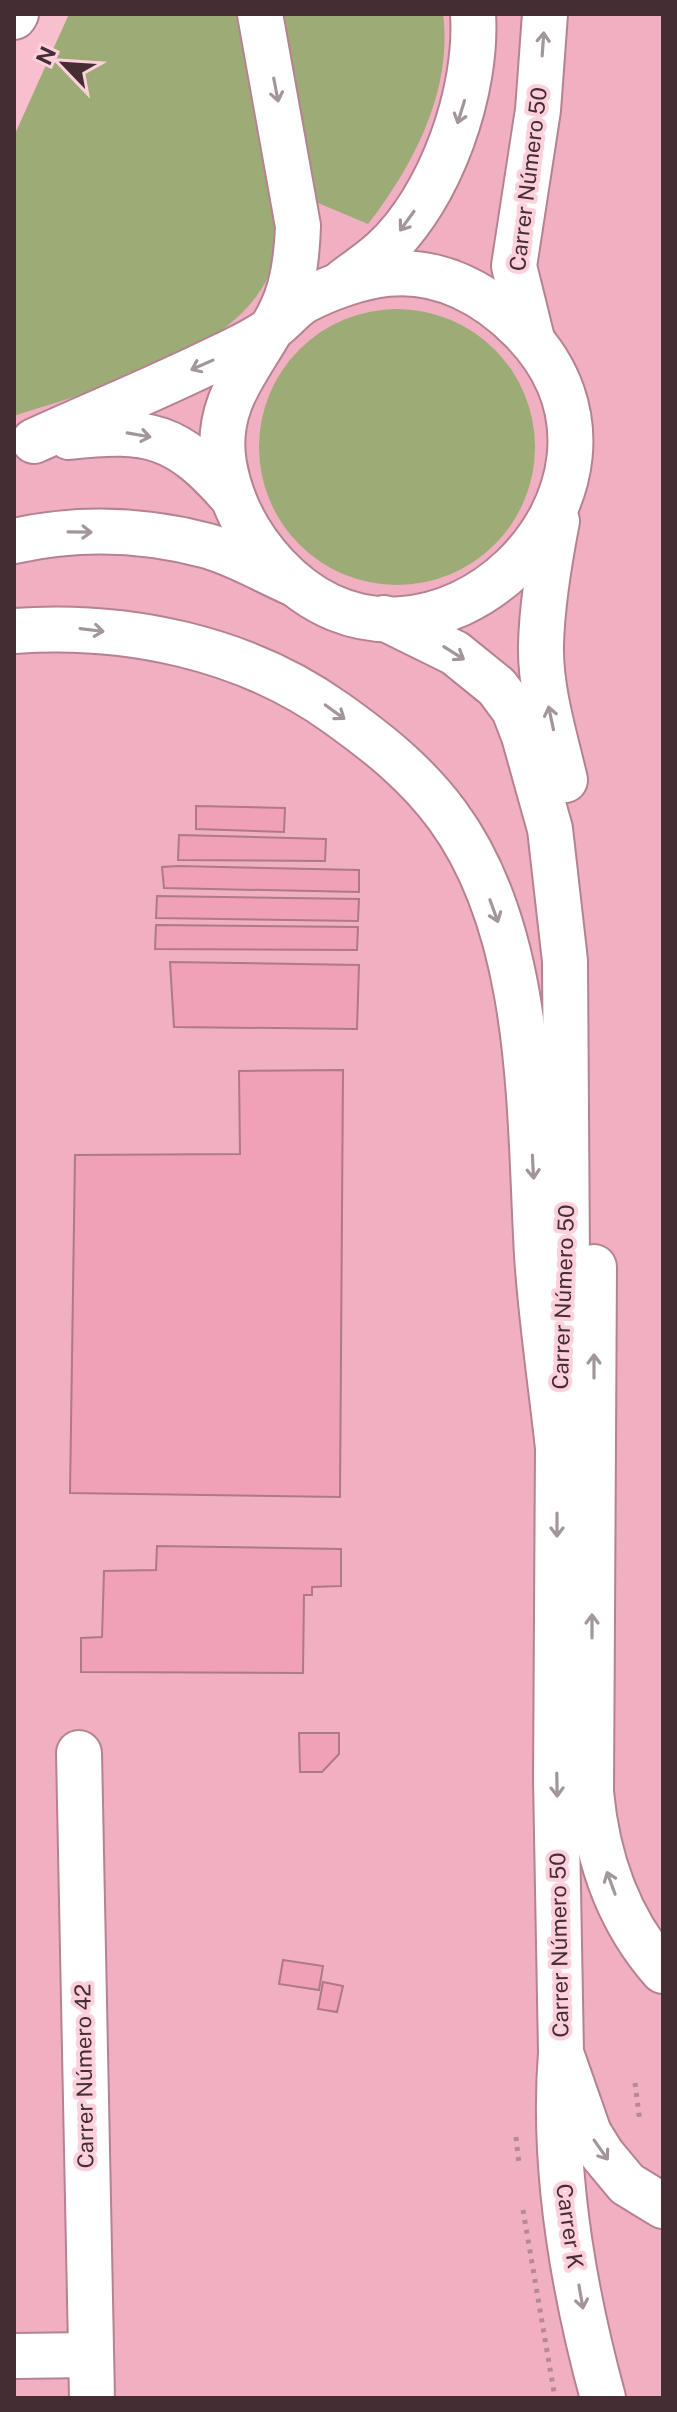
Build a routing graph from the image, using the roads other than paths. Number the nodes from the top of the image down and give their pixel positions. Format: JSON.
{"nodes":[{"id":1,"x":260,"y":14,"type":"edge"},
{"id":2,"x":473,"y":14,"type":"edge"},
{"id":3,"x":545,"y":14,"type":"edge"},
{"id":4,"x":335,"y":288,"type":"junction"},
{"id":5,"x":271,"y":329,"type":"junction"},
{"id":6,"x":533,"y":342,"type":"junction"},
{"id":7,"x":24,"y":444,"type":"edge"},
{"id":8,"x":564,"y":487,"type":"junction"},
{"id":9,"x":232,"y":497,"type":"junction"},
{"id":10,"x":14,"y":541,"type":"edge"},
{"id":11,"x":292,"y":583,"type":"junction"},
{"id":12,"x":384,"y":618,"type":"junction"},
{"id":13,"x":14,"y":631,"type":"edge"},
{"id":14,"x":558,"y":1448,"type":"junction"},
{"id":15,"x":79,"y":1753,"type":"dead end"},
{"id":16,"x":655,"y":1961,"type":"edge"},
{"id":17,"x":561,"y":2053,"type":"junction"},
{"id":18,"x":663,"y":2206,"type":"edge"},
{"id":19,"x":91,"y":2355,"type":"junction"},
{"id":20,"x":14,"y":2356,"type":"edge"},
{"id":21,"x":92,"y":2398,"type":"edge"},
{"id":22,"x":603,"y":2398,"type":"edge"}],
"edges":[{"from":1,"to":5,"type":"main road","one_way":true},
{"from":2,"to":4,"type":"main road","one_way":true},
{"from":6,"to":3,"type":"main road","name":"Carrer Número 50","one_way":true},
{"from":4,"to":5,"type":"main road"},
{"from":4,"to":6,"type":"main road"},
{"from":5,"to":7,"type":"main road","one_way":true},
{"from":5,"to":9,"type":"main road"},
{"from":6,"to":8,"type":"main road"},
{"from":7,"to":9,"type":"main road","one_way":true},
{"from":8,"to":12,"type":"main road"},
{"from":16,"to":8,"type":"main road","name":"Carrer Número 50","one_way":true},
{"from":9,"to":11,"type":"main road"},
{"from":10,"to":11,"type":"main road","one_way":true},
{"from":11,"to":12,"type":"main road"},
{"from":12,"to":14,"type":"main road","name":"Carrer Número 50","one_way":true},
{"from":13,"to":14,"type":"main road","one_way":true},
{"from":14,"to":17,"type":"main road","name":"Carrer Número 50","one_way":true},
{"from":15,"to":19,"type":"main road","name":"Carrer Número 42"},
{"from":17,"to":18,"type":"main road","one_way":true},
{"from":17,"to":22,"type":"main road","name":"Carrer K","one_way":true},
{"from":19,"to":20,"type":"main road"},
{"from":19,"to":21,"type":"main road","name":"Carrer Número 42"}]}
